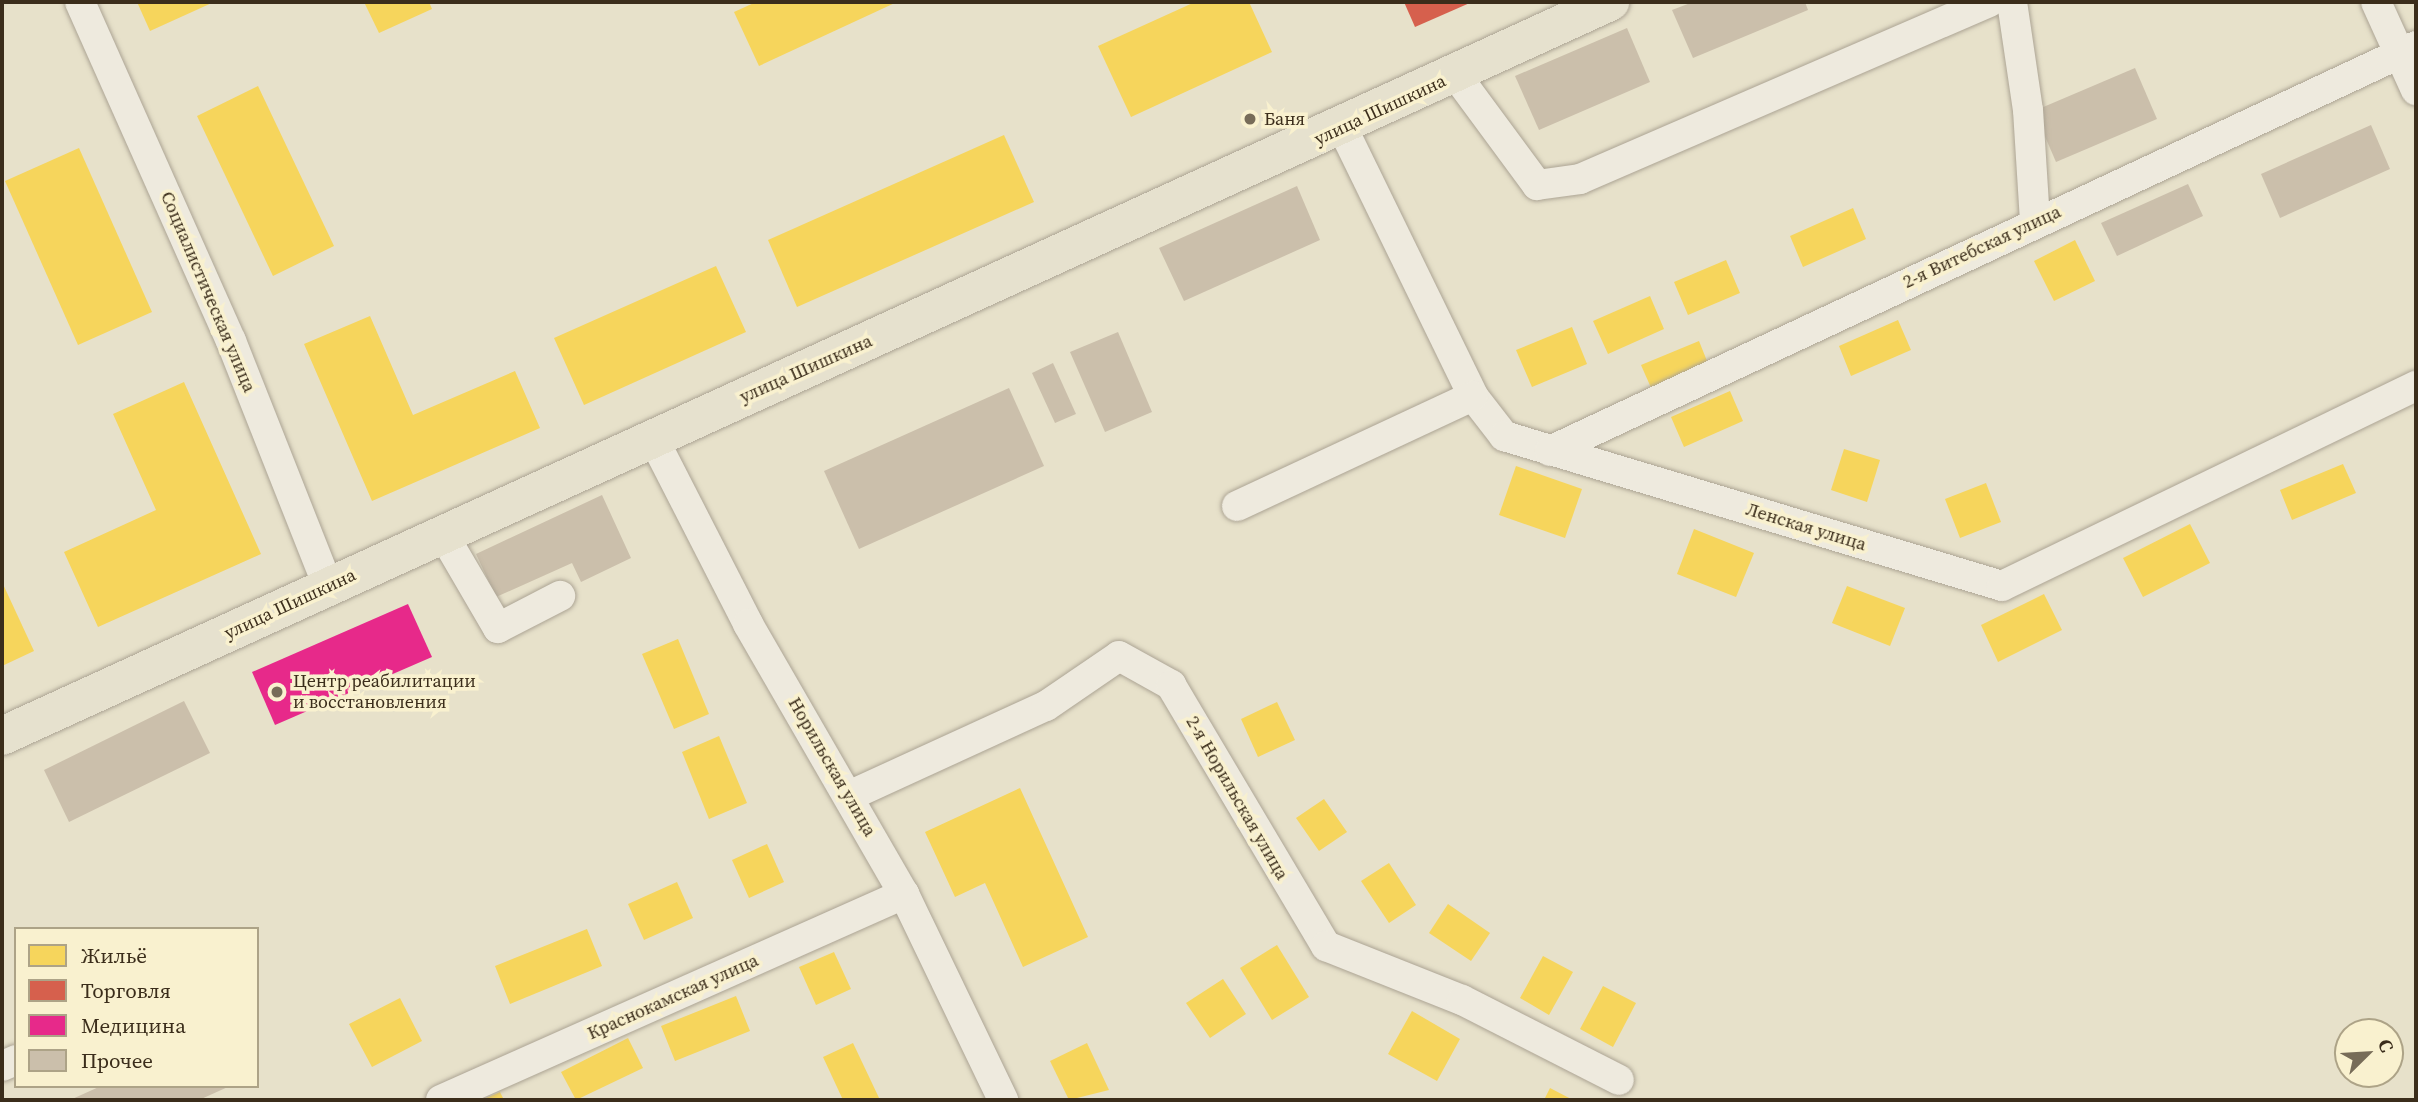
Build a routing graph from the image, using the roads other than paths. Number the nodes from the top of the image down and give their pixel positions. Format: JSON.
{"nodes":[{"id":1,"x":80,"y":2,"type":"edge"},
{"id":2,"x":1610,"y":2,"type":"edge"},
{"id":3,"x":1989,"y":2,"type":"edge"},
{"id":4,"x":2011,"y":2,"type":"edge"},
{"id":5,"x":2375,"y":2,"type":"edge"},
{"id":6,"x":2408,"y":50,"type":"edge"},
{"id":7,"x":1456,"y":75,"type":"junction"},
{"id":8,"x":2416,"y":90,"type":"edge"},
{"id":9,"x":1343,"y":129,"type":"junction"},
{"id":10,"x":2035,"y":222,"type":"junction"},
{"id":11,"x":2416,"y":386,"type":"edge"},
{"id":12,"x":1473,"y":396,"type":"junction"},
{"id":13,"x":653,"y":438,"type":"junction"},
{"id":14,"x":1550,"y":451,"type":"junction"},
{"id":15,"x":1237,"y":506,"type":"dead end"},
{"id":16,"x":443,"y":534,"type":"junction"},
{"id":17,"x":328,"y":586,"type":"junction"},
{"id":18,"x":560,"y":596,"type":"dead end"},
{"id":19,"x":2,"y":736,"type":"edge"},
{"id":20,"x":849,"y":796,"type":"junction"},
{"id":21,"x":904,"y":894,"type":"junction"},
{"id":22,"x":1619,"y":1080,"type":"dead end"},
{"id":23,"x":441,"y":1100,"type":"edge"},
{"id":24,"x":1003,"y":1100,"type":"edge"}],
"edges":[{"from":1,"to":17,"type":"street","name":"Социалистическая улица"},
{"from":2,"to":7,"type":"main road","name":"улица Шишкина"},
{"from":3,"to":7,"type":"street"},
{"from":4,"to":10,"type":"street"},
{"from":5,"to":6,"type":"street"},
{"from":6,"to":8,"type":"street"},
{"from":6,"to":10,"type":"street","name":"2-я Витебская улица"},
{"from":7,"to":9,"type":"main road","name":"улица Шишкина"},
{"from":9,"to":12,"type":"street","name":"Ленская улица"},
{"from":9,"to":13,"type":"main road","name":"улица Шишкина"},
{"from":10,"to":14,"type":"street","name":"2-я Витебская улица"},
{"from":11,"to":14,"type":"street","name":"Ленская улица"},
{"from":12,"to":14,"type":"street","name":"Ленская улица"},
{"from":12,"to":15,"type":"street"},
{"from":13,"to":16,"type":"main road","name":"улица Шишкина"},
{"from":13,"to":20,"type":"street","name":"Норильская улица"},
{"from":16,"to":17,"type":"main road","name":"улица Шишкина"},
{"from":16,"to":18,"type":"street"},
{"from":17,"to":19,"type":"main road","name":"улица Шишкина"},
{"from":20,"to":21,"type":"street","name":"Норильская улица"},
{"from":20,"to":22,"type":"street","name":"2-я Норильская улица"},
{"from":21,"to":23,"type":"street","name":"Краснокамская улица"},
{"from":21,"to":24,"type":"street","name":"Норильская улица"}]}
